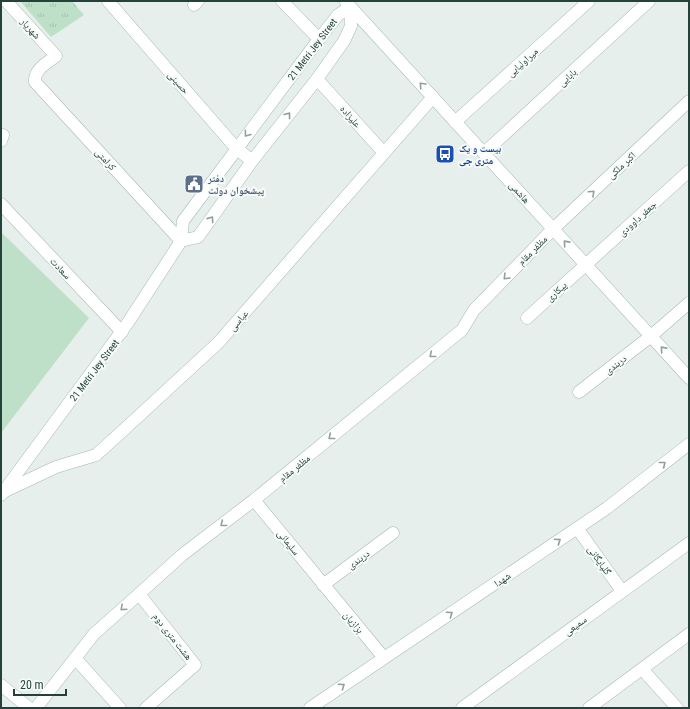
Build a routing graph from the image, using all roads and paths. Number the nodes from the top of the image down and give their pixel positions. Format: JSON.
{"nodes":[{"id":1,"x":6,"y":1,"type":"edge"},
{"id":2,"x":108,"y":1,"type":"edge"},
{"id":3,"x":282,"y":1,"type":"edge"},
{"id":4,"x":589,"y":1,"type":"edge"},
{"id":5,"x":649,"y":1,"type":"edge"},
{"id":6,"x":350,"y":3,"type":"edge"},
{"id":7,"x":319,"y":39,"type":"junction"},
{"id":8,"x":35,"y":76,"type":"joint"},
{"id":9,"x":317,"y":79,"type":"junction"},
{"id":10,"x":433,"y":98,"type":"junction"},
{"id":11,"x":689,"y":102,"type":"edge"},
{"id":12,"x":456,"y":122,"type":"junction"},
{"id":13,"x":236,"y":148,"type":"junction"},
{"id":14,"x":484,"y":153,"type":"junction"},
{"id":15,"x":384,"y":154,"type":"junction"},
{"id":16,"x":252,"y":162,"type":"junction"},
{"id":17,"x":689,"y":171,"type":"edge"},
{"id":18,"x":1,"y":204,"type":"edge"},
{"id":19,"x":553,"y":229,"type":"junction"},
{"id":20,"x":181,"y":242,"type":"junction"},
{"id":21,"x":586,"y":265,"type":"junction"},
{"id":22,"x":689,"y":303,"type":"edge"},
{"id":23,"x":527,"y":318,"type":"dead end"},
{"id":24,"x":122,"y":332,"type":"junction"},
{"id":25,"x":651,"y":336,"type":"junction"},
{"id":26,"x":689,"y":378,"type":"edge"},
{"id":27,"x":579,"y":392,"type":"dead end"},
{"id":28,"x":689,"y":444,"type":"edge"},
{"id":29,"x":2,"y":493,"type":"edge"},
{"id":30,"x":254,"y":500,"type":"junction"},
{"id":31,"x":577,"y":528,"type":"junction"},
{"id":32,"x":393,"y":533,"type":"dead end"},
{"id":33,"x":689,"y":543,"type":"edge"},
{"id":34,"x":323,"y":585,"type":"junction"},
{"id":35,"x":622,"y":591,"type":"junction"},
{"id":36,"x":139,"y":594,"type":"junction"},
{"id":37,"x":687,"y":638,"type":"edge"},
{"id":38,"x":75,"y":658,"type":"junction"},
{"id":39,"x":384,"y":658,"type":"junction"},
{"id":40,"x":642,"y":669,"type":"junction"},
{"id":41,"x":1,"y":685,"type":"edge"},
{"id":42,"x":591,"y":707,"type":"edge"},
{"id":43,"x":29,"y":708,"type":"edge"},
{"id":44,"x":36,"y":708,"type":"edge"},
{"id":45,"x":120,"y":708,"type":"edge"},
{"id":46,"x":146,"y":708,"type":"edge"},
{"id":47,"x":310,"y":708,"type":"edge"},
{"id":48,"x":462,"y":708,"type":"edge"},
{"id":49,"x":677,"y":708,"type":"edge"}],
"edges":[{"from":1,"to":8,"type":"street","name":"شهریار"},
{"from":2,"to":13,"type":"street","name":"حسینی"},
{"from":3,"to":7,"type":"street"},
{"from":4,"to":12,"type":"street","name":"میراولیایی"},
{"from":5,"to":14,"type":"street","name":"بابایی"},
{"from":6,"to":7,"type":"street","name":"21 Metri Jey Street"},
{"from":6,"to":9,"type":"street","name":"21 Metri Jey Street"},
{"from":10,"to":6,"type":"street","name":"هاشمی","one_way":true},
{"from":7,"to":13,"type":"street","name":"21 Metri Jey Street","one_way":true},
{"from":8,"to":20,"type":"street","name":"کرامتی"},
{"from":9,"to":15,"type":"street","name":"علیزاده"},
{"from":16,"to":9,"type":"street","name":"21 Metri Jey Street","one_way":true},
{"from":10,"to":12,"type":"street","name":"هاشمی"},
{"from":10,"to":15,"type":"street","name":"عباسی"},
{"from":19,"to":11,"type":"street","name":"اکبر ملکی","one_way":true},
{"from":12,"to":14,"type":"street","name":"هاشمی"},
{"from":13,"to":16,"type":"street","name":"حسینی"},
{"from":13,"to":20,"type":"street","name":"21 Metri Jey Street"},
{"from":14,"to":19,"type":"street","name":"هاشمی"},
{"from":15,"to":29,"type":"street","name":"عباسی"},
{"from":20,"to":16,"type":"street","name":"21 Metri Jey Street","one_way":true},
{"from":17,"to":21,"type":"street","name":"جعفر داوودی"},
{"from":18,"to":24,"type":"street","name":"سعادت"},
{"from":21,"to":19,"type":"street","name":"هاشمی","one_way":true},
{"from":19,"to":30,"type":"street","name":"مظفر مقام","one_way":true},
{"from":20,"to":24,"type":"street","name":"21 Metri Jey Street"},
{"from":21,"to":23,"type":"street","name":"پیکاری"},
{"from":21,"to":25,"type":"street","name":"هاشمی"},
{"from":22,"to":25,"type":"street","name":"دربندی"},
{"from":24,"to":29,"type":"street","name":"21 Metri Jey Street"},
{"from":26,"to":25,"type":"street","name":"هاشمی","one_way":true},
{"from":25,"to":27,"type":"street","name":"دربندی"},
{"from":31,"to":28,"type":"street","name":"شهدا","one_way":true},
{"from":30,"to":34,"type":"street","name":"سلیمانی"},
{"from":30,"to":36,"type":"street","name":"مظفر مقام","one_way":true},
{"from":31,"to":35,"type":"street","name":"گلپایگانی"},
{"from":39,"to":31,"type":"street","name":"شهدا","one_way":true},
{"from":32,"to":34,"type":"street","name":"دربندی"},
{"from":33,"to":35,"type":"street","name":"سمیعی"},
{"from":34,"to":39,"type":"street","name":"بزازیان"},
{"from":35,"to":48,"type":"street","name":"سمیعی"},
{"from":36,"to":38,"type":"street","name":"مظفر مقام","one_way":true},
{"from":36,"to":46,"type":"street","name":"هشت متری دوم"},
{"from":37,"to":40,"type":"street"},
{"from":38,"to":44,"type":"street","name":"مظفر مقام"},
{"from":38,"to":45,"type":"street"},
{"from":47,"to":39,"type":"street","name":"شهدا","one_way":true},
{"from":40,"to":42,"type":"street"},
{"from":40,"to":49,"type":"street"},
{"from":41,"to":43,"type":"street"}]}
